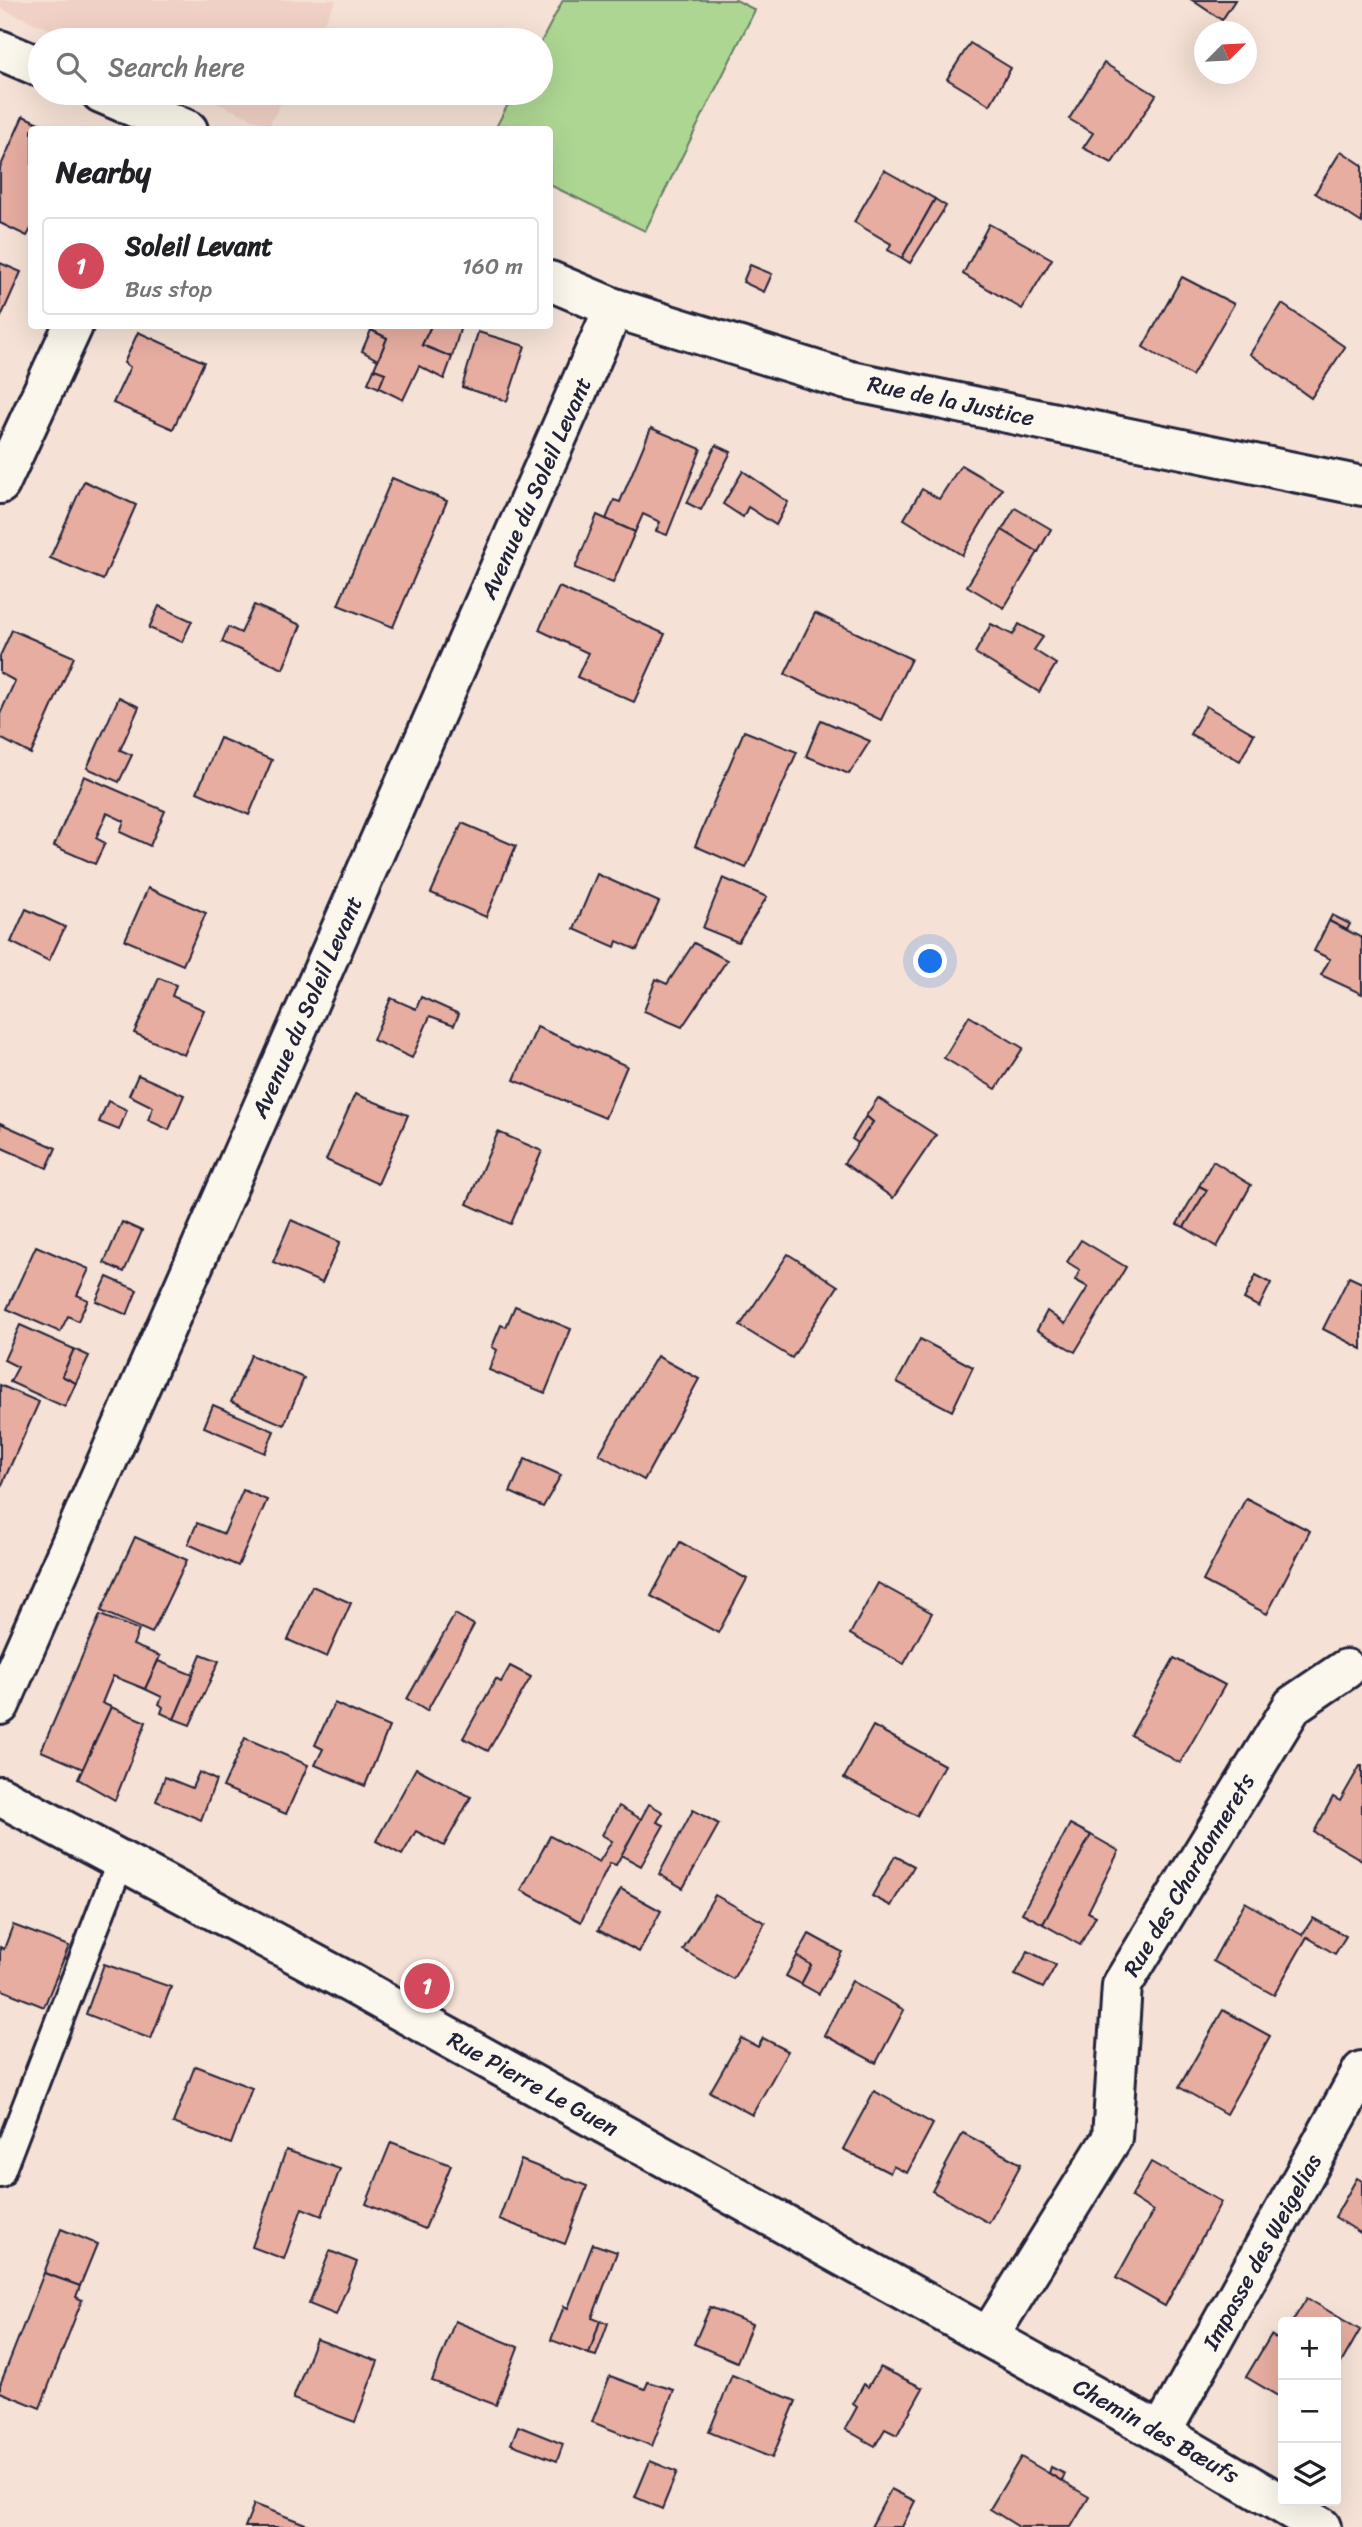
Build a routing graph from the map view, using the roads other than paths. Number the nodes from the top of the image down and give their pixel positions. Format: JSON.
{"nodes":[{"id":1,"x":0,"y":50,"type":"edge"},
{"id":2,"x":28,"y":62,"type":"edge"},
{"id":3,"x":127,"y":105,"type":"edge"},
{"id":4,"x":172,"y":126,"type":"edge"},
{"id":5,"x":553,"y":282,"type":"edge"},
{"id":6,"x":614,"y":308,"type":"junction"},
{"id":7,"x":72,"y":329,"type":"edge"},
{"id":8,"x":0,"y":484,"type":"edge"},
{"id":9,"x":1362,"y":486,"type":"edge"},
{"id":10,"x":1346,"y":1669,"type":"dead end"},
{"id":11,"x":0,"y":1705,"type":"edge"},
{"id":12,"x":0,"y":1796,"type":"edge"},
{"id":13,"x":121,"y":1860,"type":"junction"},
{"id":14,"x":1362,"y":2071,"type":"edge"},
{"id":15,"x":0,"y":2174,"type":"edge"},
{"id":16,"x":989,"y":2336,"type":"junction"},
{"id":17,"x":1161,"y":2432,"type":"junction"},
{"id":18,"x":1321,"y":2527,"type":"edge"}],
"edges":[{"from":1,"to":2,"type":"street"},
{"from":3,"to":4,"type":"street"},
{"from":5,"to":6,"type":"street","name":"Rue de la Justice"},
{"from":6,"to":9,"type":"street","name":"Rue de la Justice"},
{"from":6,"to":11,"type":"street","name":"Avenue du Soleil Levant"},
{"from":7,"to":8,"type":"street"},
{"from":10,"to":16,"type":"street","name":"Rue des Chardonnerets"},
{"from":12,"to":13,"type":"street","name":"Rue Pierre Le Guen"},
{"from":13,"to":15,"type":"lane"},
{"from":13,"to":16,"type":"street","name":"Rue Pierre Le Guen"},
{"from":14,"to":17,"type":"street","name":"Impasse des Weigelias"},
{"from":16,"to":17,"type":"street","name":"Chemin des Bœufs"},
{"from":17,"to":18,"type":"street","name":"Chemin des Bœufs"}]}
